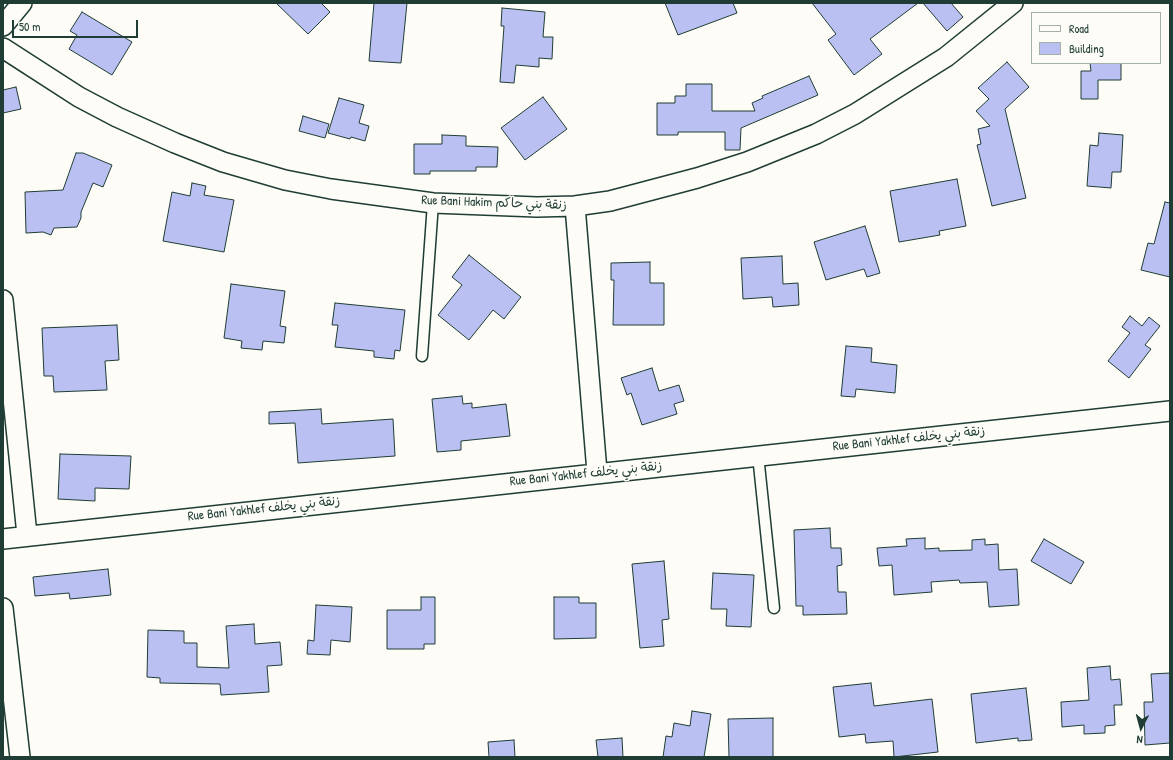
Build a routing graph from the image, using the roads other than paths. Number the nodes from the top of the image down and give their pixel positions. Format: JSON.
{"nodes":[{"id":1,"x":22,"y":3,"type":"edge"},
{"id":2,"x":1014,"y":3,"type":"edge"},
{"id":3,"x":3,"y":26,"type":"edge"},
{"id":4,"x":3,"y":48,"type":"edge"},
{"id":5,"x":434,"y":203,"type":"junction"},
{"id":6,"x":575,"y":206,"type":"junction"},
{"id":7,"x":3,"y":300,"type":"edge"},
{"id":8,"x":422,"y":356,"type":"dead end"},
{"id":9,"x":1170,"y":411,"type":"edge"},
{"id":10,"x":758,"y":455,"type":"junction"},
{"id":11,"x":597,"y":472,"type":"junction"},
{"id":12,"x":27,"y":536,"type":"junction"},
{"id":13,"x":3,"y":539,"type":"edge"},
{"id":14,"x":3,"y":608,"type":"edge"},
{"id":15,"x":774,"y":608,"type":"dead end"},
{"id":16,"x":20,"y":757,"type":"edge"}],
"edges":[{"from":1,"to":3,"type":"street"},
{"from":2,"to":6,"type":"street","name":"Rue Bani Hakim زنقة بني حاكم"},
{"from":4,"to":5,"type":"street","name":"Rue Bani Hakim زنقة بني حاكم"},
{"from":5,"to":6,"type":"street","name":"Rue Bani Hakim زنقة بني حاكم"},
{"from":5,"to":8,"type":"lane"},
{"from":6,"to":11,"type":"street"},
{"from":7,"to":12,"type":"street"},
{"from":9,"to":10,"type":"street","name":"Rue Bani Yakhlef زنقة بني يخلف"},
{"from":10,"to":11,"type":"street","name":"Rue Bani Yakhlef زنقة بني يخلف"},
{"from":10,"to":15,"type":"lane"},
{"from":11,"to":12,"type":"street","name":"Rue Bani Yakhlef زنقة بني يخلف"},
{"from":12,"to":13,"type":"street","name":"Rue Bani Yakhlef زنقة بني يخلف"},
{"from":14,"to":16,"type":"street"}]}
